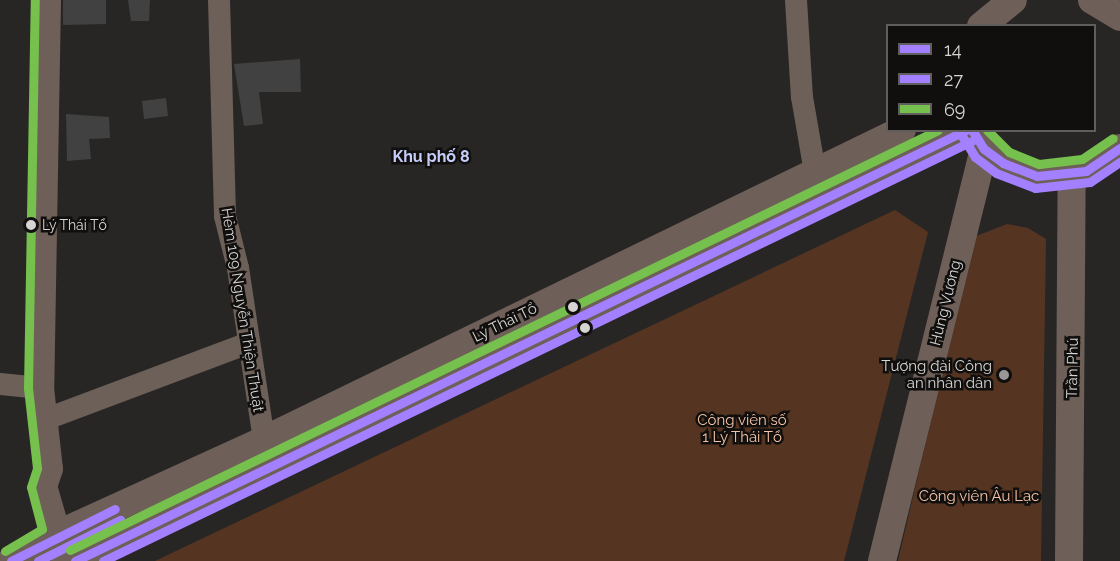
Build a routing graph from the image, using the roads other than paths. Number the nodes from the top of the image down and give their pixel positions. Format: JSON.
{"nodes":[{"id":1,"x":47,"y":0,"type":"edge"},
{"id":2,"x":219,"y":0,"type":"edge"},
{"id":3,"x":796,"y":0,"type":"edge"},
{"id":4,"x":1013,"y":0,"type":"edge"},
{"id":5,"x":1092,"y":0,"type":"edge"},
{"id":6,"x":1120,"y":18,"type":"edge"},
{"id":7,"x":983,"y":24,"type":"edge"},
{"id":8,"x":899,"y":132,"type":"edge"},
{"id":9,"x":975,"y":137,"type":"edge"},
{"id":10,"x":1117,"y":156,"type":"edge"},
{"id":11,"x":1072,"y":175,"type":"junction"},
{"id":12,"x":821,"y":184,"type":"junction"},
{"id":13,"x":248,"y":343,"type":"junction"},
{"id":14,"x":0,"y":384,"type":"edge"},
{"id":15,"x":40,"y":388,"type":"junction"},
{"id":16,"x":41,"y":421,"type":"junction"},
{"id":17,"x":264,"y":440,"type":"junction"},
{"id":18,"x":72,"y":547,"type":"edge"},
{"id":19,"x":11,"y":561,"type":"edge"},
{"id":20,"x":882,"y":561,"type":"edge"},
{"id":21,"x":1070,"y":561,"type":"edge"}],
"edges":[{"from":1,"to":15,"type":"main road"},
{"from":2,"to":13,"type":"street","name":"Hẻm 109 Nguyễn Thiện Thuật"},
{"from":3,"to":12,"type":"street"},
{"from":4,"to":7,"type":"main road"},
{"from":5,"to":6,"type":"main road"},
{"from":8,"to":12,"type":"main road","name":"Lý Thái Tổ"},
{"from":9,"to":11,"type":"main road"},
{"from":9,"to":12,"type":"main road","name":"Lý Thái Tổ"},
{"from":9,"to":20,"type":"main road","name":"Hùng Vương"},
{"from":10,"to":11,"type":"main road"},
{"from":11,"to":21,"type":"main road","name":"Trần Phú"},
{"from":12,"to":17,"type":"main road","name":"Lý Thái Tổ"},
{"from":12,"to":18,"type":"main road","name":"Lý Thái Tổ"},
{"from":13,"to":16,"type":"street"},
{"from":13,"to":17,"type":"street","name":"Hẻm 109 Nguyễn Thiện Thuật"},
{"from":14,"to":15,"type":"street"},
{"from":15,"to":16,"type":"main road"},
{"from":16,"to":18,"type":"main road"},
{"from":17,"to":18,"type":"main road","name":"Lý Thái Tổ"},
{"from":18,"to":19,"type":"main road","name":"Lý Thái Tổ"}]}
